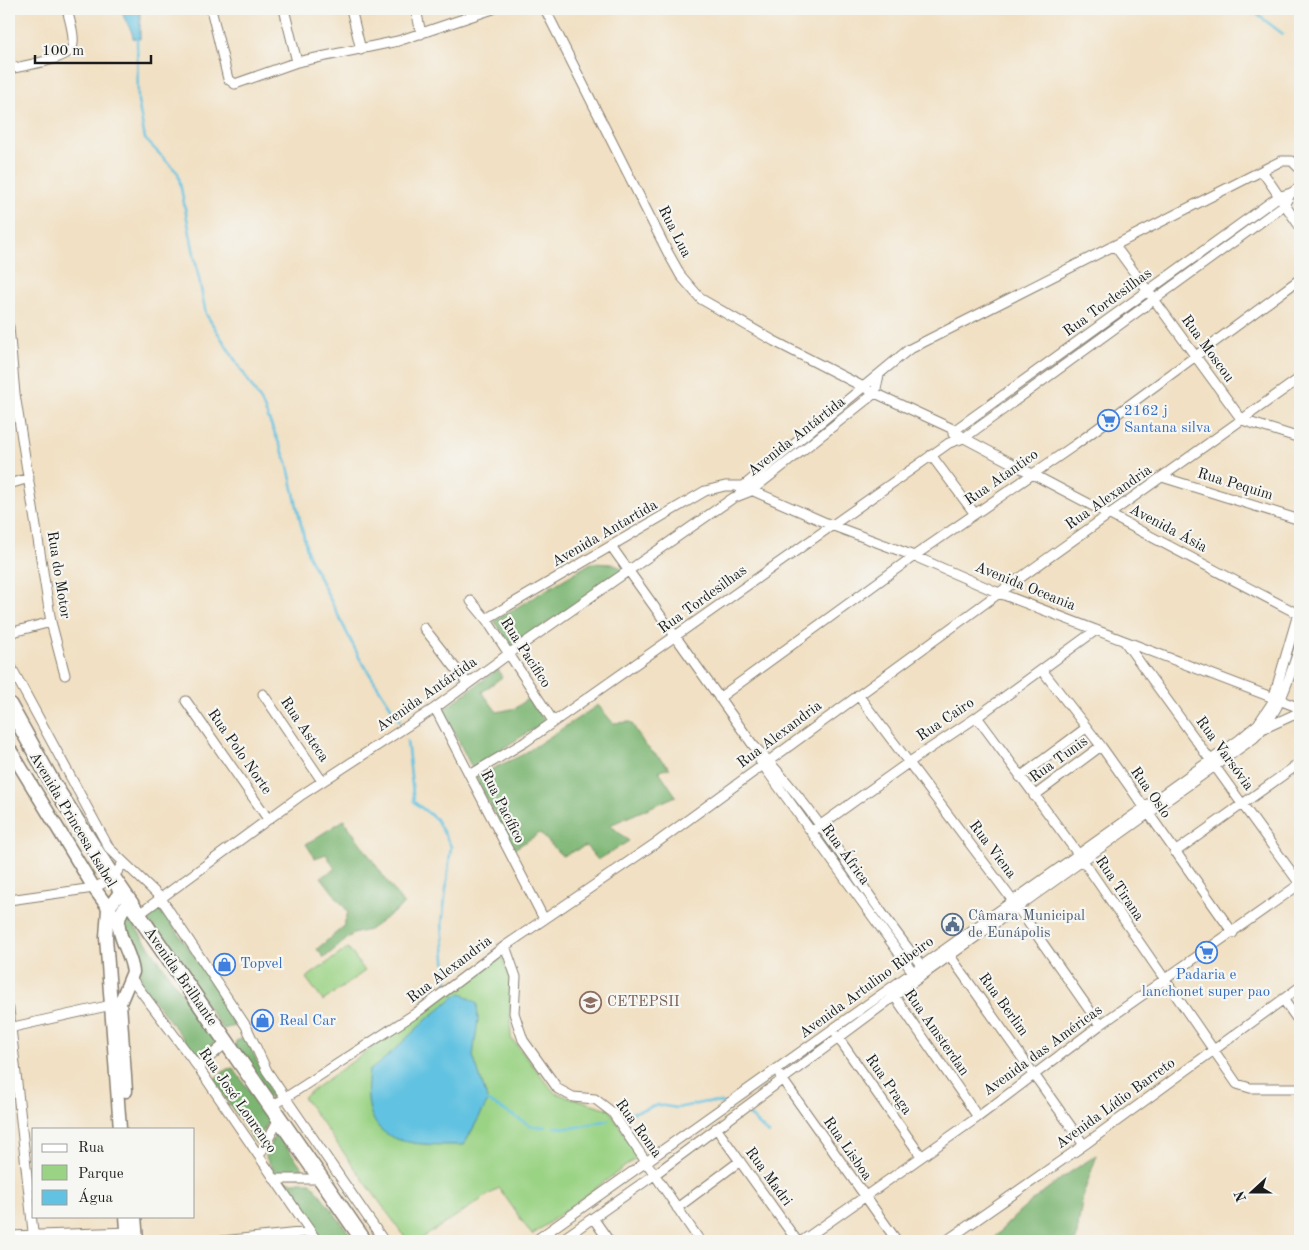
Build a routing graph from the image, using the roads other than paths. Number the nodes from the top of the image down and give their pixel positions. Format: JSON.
{"nodes":[{"id":1,"x":67,"y":9,"type":"edge"},
{"id":2,"x":211,"y":9,"type":"edge"},
{"id":3,"x":284,"y":9,"type":"edge"},
{"id":4,"x":351,"y":9,"type":"edge"},
{"id":5,"x":416,"y":9,"type":"edge"},
{"id":6,"x":492,"y":9,"type":"edge"},
{"id":7,"x":545,"y":9,"type":"edge"},
{"id":8,"x":482,"y":11,"type":"edge"},
{"id":9,"x":421,"y":34,"type":"junction"},
{"id":10,"x":361,"y":50,"type":"junction"},
{"id":11,"x":297,"y":62,"type":"junction"},
{"id":12,"x":9,"y":69,"type":"edge"},
{"id":13,"x":1300,"y":170,"type":"edge"},
{"id":14,"x":1262,"y":171,"type":"junction"},
{"id":15,"x":1300,"y":187,"type":"edge"},
{"id":16,"x":1281,"y":201,"type":"junction"},
{"id":17,"x":1300,"y":227,"type":"edge"},
{"id":18,"x":1114,"y":246,"type":"junction"},
{"id":19,"x":1300,"y":279,"type":"edge"},
{"id":20,"x":1147,"y":291,"type":"junction"},
{"id":21,"x":1154,"y":300,"type":"junction"},
{"id":22,"x":9,"y":327,"type":"edge"},
{"id":23,"x":10,"y":354,"type":"edge"},
{"id":24,"x":1196,"y":357,"type":"junction"},
{"id":25,"x":879,"y":375,"type":"junction"},
{"id":26,"x":1300,"y":378,"type":"edge"},
{"id":27,"x":863,"y":386,"type":"junction"},
{"id":28,"x":875,"y":393,"type":"junction"},
{"id":29,"x":1242,"y":420,"type":"junction"},
{"id":30,"x":955,"y":430,"type":"junction"},
{"id":31,"x":964,"y":438,"type":"junction"},
{"id":32,"x":1300,"y":438,"type":"edge"},
{"id":33,"x":949,"y":443,"type":"junction"},
{"id":34,"x":931,"y":455,"type":"junction"},
{"id":35,"x":1032,"y":473,"type":"junction"},
{"id":36,"x":1162,"y":477,"type":"junction"},
{"id":37,"x":29,"y":478,"type":"junction"},
{"id":38,"x":9,"y":484,"type":"edge"},
{"id":39,"x":746,"y":489,"type":"junction"},
{"id":40,"x":975,"y":514,"type":"junction"},
{"id":41,"x":1110,"y":514,"type":"junction"},
{"id":42,"x":1300,"y":520,"type":"edge"},
{"id":43,"x":831,"y":525,"type":"junction"},
{"id":44,"x":611,"y":546,"type":"junction"},
{"id":45,"x":914,"y":556,"type":"junction"},
{"id":46,"x":630,"y":571,"type":"junction"},
{"id":47,"x":999,"y":592,"type":"junction"},
{"id":48,"x":471,"y":601,"type":"dead end"},
{"id":49,"x":1300,"y":612,"type":"edge"},
{"id":50,"x":486,"y":619,"type":"junction"},
{"id":51,"x":51,"y":622,"type":"junction"},
{"id":52,"x":424,"y":628,"type":"dead end"},
{"id":53,"x":1096,"y":630,"type":"junction"},
{"id":54,"x":9,"y":633,"type":"edge"},
{"id":55,"x":676,"y":637,"type":"junction"},
{"id":56,"x":1124,"y":641,"type":"junction"},
{"id":57,"x":1300,"y":645,"type":"edge"},
{"id":58,"x":510,"y":653,"type":"junction"},
{"id":59,"x":9,"y":663,"type":"edge"},
{"id":60,"x":1042,"y":670,"type":"junction"},
{"id":61,"x":65,"y":675,"type":"dead end"},
{"id":62,"x":468,"y":684,"type":"junction"},
{"id":63,"x":263,"y":694,"type":"dead end"},
{"id":64,"x":858,"y":695,"type":"junction"},
{"id":65,"x":719,"y":698,"type":"junction"},
{"id":66,"x":1277,"y":699,"type":"junction"},
{"id":67,"x":186,"y":701,"type":"dead end"},
{"id":68,"x":9,"y":705,"type":"edge"},
{"id":69,"x":435,"y":708,"type":"junction"},
{"id":70,"x":1300,"y":708,"type":"edge"},
{"id":71,"x":1300,"y":712,"type":"edge"},
{"id":72,"x":977,"y":717,"type":"junction"},
{"id":73,"x":553,"y":721,"type":"junction"},
{"id":74,"x":1086,"y":728,"type":"junction"},
{"id":75,"x":1263,"y":729,"type":"junction"},
{"id":76,"x":1101,"y":746,"type":"junction"},
{"id":77,"x":9,"y":748,"type":"edge"},
{"id":78,"x":908,"y":763,"type":"junction"},
{"id":79,"x":766,"y":764,"type":"junction"},
{"id":80,"x":1214,"y":764,"type":"junction"},
{"id":81,"x":1300,"y":765,"type":"edge"},
{"id":82,"x":470,"y":775,"type":"junction"},
{"id":83,"x":1020,"y":778,"type":"junction"},
{"id":84,"x":322,"y":781,"type":"junction"},
{"id":85,"x":1034,"y":796,"type":"junction"},
{"id":86,"x":1242,"y":804,"type":"junction"},
{"id":87,"x":1146,"y":812,"type":"junction"},
{"id":88,"x":268,"y":819,"type":"junction"},
{"id":89,"x":820,"y":824,"type":"junction"},
{"id":90,"x":811,"y":832,"type":"junction"},
{"id":91,"x":1175,"y":852,"type":"junction"},
{"id":92,"x":1081,"y":858,"type":"junction"},
{"id":93,"x":122,"y":864,"type":"junction"},
{"id":94,"x":1300,"y":884,"type":"edge"},
{"id":95,"x":94,"y":888,"type":"junction"},
{"id":96,"x":121,"y":890,"type":"junction"},
{"id":97,"x":160,"y":897,"type":"junction"},
{"id":98,"x":9,"y":900,"type":"edge"},
{"id":99,"x":1015,"y":905,"type":"junction"},
{"id":100,"x":108,"y":909,"type":"junction"},
{"id":101,"x":138,"y":914,"type":"junction"},
{"id":102,"x":119,"y":918,"type":"junction"},
{"id":103,"x":544,"y":919,"type":"junction"},
{"id":104,"x":1233,"y":933,"type":"junction"},
{"id":105,"x":505,"y":946,"type":"junction"},
{"id":106,"x":950,"y":956,"type":"junction"},
{"id":107,"x":129,"y":957,"type":"junction"},
{"id":108,"x":108,"y":958,"type":"junction"},
{"id":109,"x":924,"y":969,"type":"junction"},
{"id":110,"x":916,"y":975,"type":"junction"},
{"id":111,"x":110,"y":980,"type":"junction"},
{"id":112,"x":130,"y":980,"type":"junction"},
{"id":113,"x":1165,"y":981,"type":"junction"},
{"id":114,"x":1300,"y":987,"type":"edge"},
{"id":115,"x":892,"y":993,"type":"junction"},
{"id":116,"x":1283,"y":999,"type":"junction"},
{"id":117,"x":116,"y":1004,"type":"junction"},
{"id":118,"x":9,"y":1009,"type":"edge"},
{"id":119,"x":1300,"y":1023,"type":"edge"},
{"id":120,"x":1100,"y":1025,"type":"junction"},
{"id":121,"x":10,"y":1028,"type":"edge"},
{"id":122,"x":833,"y":1030,"type":"junction"},
{"id":123,"x":839,"y":1039,"type":"junction"},
{"id":124,"x":226,"y":1043,"type":"junction"},
{"id":125,"x":1214,"y":1050,"type":"junction"},
{"id":126,"x":120,"y":1055,"type":"junction"},
{"id":127,"x":198,"y":1067,"type":"junction"},
{"id":128,"x":776,"y":1071,"type":"junction"},
{"id":129,"x":1035,"y":1073,"type":"junction"},
{"id":130,"x":782,"y":1080,"type":"junction"},
{"id":131,"x":1300,"y":1088,"type":"edge"},
{"id":132,"x":285,"y":1098,"type":"junction"},
{"id":133,"x":275,"y":1113,"type":"junction"},
{"id":134,"x":978,"y":1117,"type":"junction"},
{"id":135,"x":120,"y":1128,"type":"edge"},
{"id":136,"x":129,"y":1128,"type":"edge"},
{"id":137,"x":716,"y":1128,"type":"junction"},
{"id":138,"x":1084,"y":1145,"type":"junction"},
{"id":139,"x":258,"y":1156,"type":"junction"},
{"id":140,"x":921,"y":1156,"type":"junction"},
{"id":141,"x":740,"y":1162,"type":"junction"},
{"id":142,"x":646,"y":1163,"type":"junction"},
{"id":143,"x":654,"y":1175,"type":"junction"},
{"id":144,"x":274,"y":1179,"type":"junction"},
{"id":145,"x":321,"y":1179,"type":"junction"},
{"id":146,"x":864,"y":1197,"type":"junction"},
{"id":147,"x":677,"y":1208,"type":"junction"},
{"id":148,"x":127,"y":1218,"type":"edge"},
{"id":149,"x":135,"y":1218,"type":"edge"},
{"id":150,"x":593,"y":1218,"type":"junction"},
{"id":151,"x":309,"y":1229,"type":"junction"},
{"id":152,"x":9,"y":1236,"type":"edge"},
{"id":153,"x":132,"y":1236,"type":"edge"},
{"id":154,"x":34,"y":1239,"type":"edge"},
{"id":155,"x":222,"y":1241,"type":"edge"},
{"id":156,"x":317,"y":1241,"type":"edge"},
{"id":157,"x":364,"y":1241,"type":"edge"},
{"id":158,"x":384,"y":1241,"type":"edge"},
{"id":159,"x":534,"y":1241,"type":"edge"},
{"id":160,"x":560,"y":1241,"type":"edge"},
{"id":161,"x":609,"y":1241,"type":"edge"},
{"id":162,"x":700,"y":1241,"type":"edge"},
{"id":163,"x":797,"y":1241,"type":"edge"},
{"id":164,"x":802,"y":1241,"type":"edge"},
{"id":165,"x":897,"y":1241,"type":"edge"},
{"id":166,"x":946,"y":1241,"type":"edge"}],
"edges":[{"from":1,"to":12,"type":"street"},
{"from":2,"to":11,"type":"street"},
{"from":3,"to":11,"type":"street"},
{"from":4,"to":10,"type":"street"},
{"from":5,"to":9,"type":"street"},
{"from":6,"to":8,"type":"street"},
{"from":7,"to":27,"type":"street","name":"Rua Lua"},
{"from":8,"to":9,"type":"street"},
{"from":9,"to":10,"type":"street"},
{"from":10,"to":11,"type":"street"},
{"from":13,"to":14,"type":"street","name":"Avenida Antártida"},
{"from":14,"to":16,"type":"street"},
{"from":14,"to":18,"type":"street","name":"Avenida Antártida"},
{"from":15,"to":16,"type":"street","name":"Rua Tordesilhas"},
{"from":16,"to":17,"type":"street"},
{"from":16,"to":20,"type":"street","name":"Rua Tordesilhas"},
{"from":16,"to":21,"type":"street","name":"Rua Tordesilhas"},
{"from":18,"to":20,"type":"street","name":"Rua Moscou"},
{"from":18,"to":25,"type":"street","name":"Avenida Antártida"},
{"from":19,"to":24,"type":"street","name":"Rua Atantico"},
{"from":20,"to":21,"type":"street","name":"Rua Moscou"},
{"from":20,"to":30,"type":"street","name":"Rua Tordesilhas"},
{"from":21,"to":24,"type":"street","name":"Rua Moscou"},
{"from":21,"to":31,"type":"street","name":"Rua Tordesilhas"},
{"from":22,"to":23,"type":"street","name":"Rua do Motor"},
{"from":23,"to":37,"type":"street","name":"Rua do Motor"},
{"from":24,"to":29,"type":"street","name":"Rua Moscou"},
{"from":24,"to":35,"type":"street","name":"Rua Atantico"},
{"from":25,"to":27,"type":"street","name":"Avenida Antártida"},
{"from":25,"to":28,"type":"street"},
{"from":26,"to":29,"type":"street","name":"Rua Alexandria"},
{"from":27,"to":28,"type":"street","name":"Avenida Ásia"},
{"from":27,"to":39,"type":"street","name":"Avenida Antártida"},
{"from":28,"to":30,"type":"street","name":"Avenida Ásia"},
{"from":28,"to":39,"type":"street","name":"Avenida Antártida"},
{"from":29,"to":32,"type":"street"},
{"from":29,"to":36,"type":"street","name":"Rua Alexandria"},
{"from":30,"to":31,"type":"street","name":"Avenida Ásia"},
{"from":30,"to":33,"type":"street","name":"Rua Tordesilhas"},
{"from":31,"to":33,"type":"street","name":"Rua Tordesilhas"},
{"from":31,"to":35,"type":"street","name":"Avenida Ásia"},
{"from":33,"to":34,"type":"street","name":"Rua Tordesilhas"},
{"from":34,"to":40,"type":"street"},
{"from":34,"to":43,"type":"street","name":"Rua Tordesilhas"},
{"from":35,"to":40,"type":"street","name":"Rua Atantico"},
{"from":35,"to":41,"type":"street","name":"Avenida Ásia"},
{"from":36,"to":41,"type":"street","name":"Rua Alexandria"},
{"from":36,"to":42,"type":"street","name":"Rua Pequim"},
{"from":37,"to":38,"type":"street"},
{"from":37,"to":51,"type":"street","name":"Rua do Motor"},
{"from":39,"to":43,"type":"street","name":"Avenida Oceania"},
{"from":39,"to":44,"type":"street","name":"Avenida Antartida"},
{"from":39,"to":46,"type":"street","name":"Avenida Antártida"},
{"from":40,"to":45,"type":"street","name":"Rua Atantico"},
{"from":41,"to":47,"type":"street","name":"Rua Alexandria"},
{"from":41,"to":49,"type":"street","name":"Avenida Ásia"},
{"from":43,"to":45,"type":"street","name":"Avenida Oceania"},
{"from":43,"to":55,"type":"street","name":"Rua Tordesilhas"},
{"from":44,"to":46,"type":"street","name":"Rua África"},
{"from":44,"to":50,"type":"street","name":"Avenida Antartida"},
{"from":45,"to":47,"type":"street","name":"Avenida Oceania"},
{"from":45,"to":65,"type":"street","name":"Rua Atantico"},
{"from":46,"to":55,"type":"street","name":"Rua África"},
{"from":46,"to":58,"type":"street","name":"Avenida Antártida"},
{"from":47,"to":53,"type":"street","name":"Avenida Oceania"},
{"from":47,"to":64,"type":"street","name":"Rua Alexandria"},
{"from":48,"to":50,"type":"street","name":"Rua Pacifico"},
{"from":49,"to":66,"type":"street","name":"Avenida Artulino Ribeiro"},
{"from":50,"to":58,"type":"street","name":"Rua Pacifico"},
{"from":51,"to":54,"type":"street"},
{"from":51,"to":61,"type":"street","name":"Rua do Motor"},
{"from":52,"to":62,"type":"street"},
{"from":53,"to":56,"type":"street","name":"Avenida Oceania"},
{"from":53,"to":60,"type":"street","name":"Rua Cairo"},
{"from":55,"to":65,"type":"street","name":"Rua África"},
{"from":55,"to":73,"type":"street","name":"Rua Tordesilhas"},
{"from":56,"to":66,"type":"street","name":"Avenida Oceania"},
{"from":56,"to":80,"type":"street","name":"Rua Varsóvia"},
{"from":57,"to":66,"type":"street","name":"Avenida Artulino Ribeiro"},
{"from":58,"to":62,"type":"street","name":"Avenida Antártida"},
{"from":58,"to":73,"type":"street","name":"Rua Pacifico"},
{"from":59,"to":93,"type":"street"},
{"from":60,"to":72,"type":"street","name":"Rua Cairo"},
{"from":60,"to":74,"type":"street","name":"Rua Oslo"},
{"from":62,"to":69,"type":"street","name":"Avenida Antártida"},
{"from":63,"to":84,"type":"street","name":"Rua Asteca"},
{"from":64,"to":78,"type":"street","name":"Rua Viena"},
{"from":64,"to":79,"type":"street","name":"Rua Alexandria"},
{"from":65,"to":79,"type":"street","name":"Rua África"},
{"from":66,"to":70,"type":"street","name":"Avenida Oceania"},
{"from":66,"to":75,"type":"street","name":"Avenida Artulino Ribeiro"},
{"from":66,"to":80,"type":"street","name":"Avenida Artulino Ribeiro"},
{"from":67,"to":88,"type":"street","name":"Rua Polo Norte"},
{"from":68,"to":96,"type":"main road","name":"Avenida Brilhante"},
{"from":69,"to":82,"type":"street","name":"Rua Pacífico"},
{"from":69,"to":84,"type":"street","name":"Avenida Antártida"},
{"from":71,"to":75,"type":"street"},
{"from":72,"to":78,"type":"street","name":"Rua Cairo"},
{"from":72,"to":83,"type":"street","name":"Rua Tirana"},
{"from":73,"to":82,"type":"street","name":"Rua Tordesilhas"},
{"from":74,"to":76,"type":"street","name":"Rua Oslo"},
{"from":74,"to":83,"type":"street","name":"Rua Tunis"},
{"from":75,"to":80,"type":"street","name":"Avenida Artulino Ribeiro"},
{"from":76,"to":85,"type":"street","name":"Rua Tunis"},
{"from":76,"to":87,"type":"street","name":"Rua Oslo"},
{"from":77,"to":95,"type":"main road","name":"Avenida Princesa Isabel"},
{"from":78,"to":89,"type":"street","name":"Rua Cairo"},
{"from":78,"to":99,"type":"street","name":"Rua Viena"},
{"from":79,"to":89,"type":"street","name":"Rua África"},
{"from":79,"to":90,"type":"street","name":"Rua África"},
{"from":79,"to":103,"type":"street","name":"Rua Alexandria"},
{"from":80,"to":86,"type":"street","name":"Rua Varsóvia"},
{"from":80,"to":87,"type":"street","name":"Avenida Artulino Ribeiro"},
{"from":81,"to":86,"type":"street"},
{"from":82,"to":103,"type":"street","name":"Rua Pacífico"},
{"from":83,"to":85,"type":"street","name":"Rua Tirana"},
{"from":84,"to":88,"type":"street","name":"Avenida Antártida"},
{"from":85,"to":92,"type":"street","name":"Rua Tirana"},
{"from":86,"to":91,"type":"street"},
{"from":86,"to":94,"type":"street","name":"Rua Varsóvia"},
{"from":87,"to":91,"type":"street","name":"Rua Oslo"},
{"from":87,"to":92,"type":"street","name":"Avenida Artulino Ribeiro"},
{"from":88,"to":97,"type":"street","name":"Avenida Antártida"},
{"from":89,"to":90,"type":"street","name":"Rua Cairo"},
{"from":89,"to":109,"type":"street","name":"Rua África"},
{"from":90,"to":110,"type":"street","name":"Rua África"},
{"from":91,"to":104,"type":"street","name":"Rua Oslo"},
{"from":92,"to":99,"type":"street","name":"Avenida Artulino Ribeiro"},
{"from":92,"to":113,"type":"street","name":"Rua Tirana"},
{"from":93,"to":96,"type":"street"},
{"from":93,"to":97,"type":"street"},
{"from":94,"to":104,"type":"street","name":"Avenida das Américas"},
{"from":95,"to":96,"type":"street"},
{"from":95,"to":98,"type":"street"},
{"from":95,"to":100,"type":"main road","name":"Avenida Princesa Isabel"},
{"from":96,"to":100,"type":"main road","name":"Avenida Princesa Isabel"},
{"from":96,"to":101,"type":"main road","name":"Avenida Brilhante"},
{"from":96,"to":102,"type":"main road","name":"Avenida Princesa Isabel"},
{"from":97,"to":101,"type":"street","name":"Avenida Antártida"},
{"from":97,"to":132,"type":"street"},
{"from":99,"to":106,"type":"street","name":"Avenida Artulino Ribeiro"},
{"from":99,"to":109,"type":"street","name":"Avenida Artulino Ribeiro"},
{"from":99,"to":120,"type":"street","name":"Rua Viena"},
{"from":100,"to":102,"type":"main road","name":"Avenida Princesa Isabel"},
{"from":100,"to":108,"type":"main road","name":"Avenida Princesa Isabel"},
{"from":101,"to":124,"type":"main road","name":"Avenida Brilhante"},
{"from":102,"to":107,"type":"main road"},
{"from":103,"to":105,"type":"street","name":"Rua Alexandria"},
{"from":104,"to":113,"type":"street","name":"Avenida das Américas"},
{"from":105,"to":132,"type":"street","name":"Rua Alexandria"},
{"from":105,"to":142,"type":"street","name":"Rua Roma"},
{"from":106,"to":109,"type":"street","name":"Avenida Artulino Ribeiro"},
{"from":106,"to":129,"type":"street","name":"Rua Berlim"},
{"from":107,"to":108,"type":"main road"},
{"from":107,"to":112,"type":"main road"},
{"from":108,"to":111,"type":"main road","name":"Avenida Princesa Isabel"},
{"from":109,"to":110,"type":"street","name":"Avenida Artulino Ribeiro"},
{"from":110,"to":115,"type":"street","name":"Avenida Artulino Ribeiro"},
{"from":111,"to":112,"type":"main road"},
{"from":111,"to":117,"type":"main road"},
{"from":112,"to":117,"type":"main road"},
{"from":112,"to":127,"type":"street","name":"Rua José Lourenço"},
{"from":113,"to":120,"type":"street","name":"Avenida das Américas"},
{"from":113,"to":125,"type":"street","name":"Rua Tirana"},
{"from":114,"to":116,"type":"street","name":"Avenida Lídio Barreto"},
{"from":115,"to":122,"type":"street","name":"Avenida Artulino Ribeiro"},
{"from":115,"to":123,"type":"street","name":"Avenida Artulino Ribeiro"},
{"from":115,"to":134,"type":"street","name":"Rua Amsterdan"},
{"from":116,"to":119,"type":"street"},
{"from":116,"to":125,"type":"street","name":"Avenida Lídio Barreto"},
{"from":117,"to":121,"type":"street"},
{"from":117,"to":126,"type":"main road"},
{"from":118,"to":121,"type":"street"},
{"from":120,"to":129,"type":"street","name":"Avenida das Américas"},
{"from":121,"to":154,"type":"street"},
{"from":122,"to":123,"type":"street","name":"Rua Praga"},
{"from":122,"to":128,"type":"street","name":"Avenida Artulino Ribeiro"},
{"from":123,"to":130,"type":"street","name":"Avenida Artulino Ribeiro"},
{"from":123,"to":140,"type":"street","name":"Rua Praga"},
{"from":124,"to":127,"type":"street"},
{"from":124,"to":133,"type":"main road","name":"Avenida Brilhante"},
{"from":125,"to":131,"type":"street","name":"Rua Tirana"},
{"from":125,"to":138,"type":"street","name":"Avenida Lídio Barreto"},
{"from":126,"to":135,"type":"main road"},
{"from":126,"to":136,"type":"main road"},
{"from":127,"to":139,"type":"street","name":"Rua José Lourenço"},
{"from":128,"to":130,"type":"street","name":"Rua Lisboa"},
{"from":128,"to":142,"type":"street","name":"Avenida Artulino Ribeiro"},
{"from":129,"to":134,"type":"street","name":"Avenida das Américas"},
{"from":129,"to":138,"type":"street","name":"Rua Berlim"},
{"from":130,"to":137,"type":"street","name":"Avenida Artulino Ribeiro"},
{"from":130,"to":146,"type":"street","name":"Rua Lisboa"},
{"from":132,"to":133,"type":"street","name":"Rua Alexandria"},
{"from":132,"to":158,"type":"street"},
{"from":133,"to":139,"type":"street"},
{"from":133,"to":145,"type":"main road","name":"Avenida Brilhante"},
{"from":134,"to":140,"type":"street","name":"Avenida das Américas"},
{"from":137,"to":141,"type":"street","name":"Rua Madri"},
{"from":137,"to":143,"type":"street","name":"Avenida Artulino Ribeiro"},
{"from":138,"to":166,"type":"street","name":"Avenida Lídio Barreto"},
{"from":139,"to":144,"type":"street","name":"Rua José Lourenço"},
{"from":140,"to":146,"type":"street","name":"Avenida das Américas"},
{"from":141,"to":147,"type":"street"},
{"from":141,"to":163,"type":"street","name":"Rua Madri"},
{"from":142,"to":143,"type":"street","name":"Rua Roma"},
{"from":142,"to":159,"type":"street","name":"Avenida Artulino Ribeiro"},
{"from":143,"to":147,"type":"street","name":"Rua Roma"},
{"from":143,"to":150,"type":"street","name":"Avenida Artulino Ribeiro"},
{"from":144,"to":145,"type":"street"},
{"from":144,"to":151,"type":"street","name":"Rua José Lourenço"},
{"from":145,"to":157,"type":"main road","name":"Avenida Brilhante"},
{"from":146,"to":164,"type":"street","name":"Avenida das Américas"},
{"from":146,"to":165,"type":"street","name":"Rua Lisboa"},
{"from":147,"to":162,"type":"street","name":"Rua Roma"},
{"from":148,"to":153,"type":"main road"},
{"from":149,"to":153,"type":"main road"},
{"from":150,"to":160,"type":"street","name":"Avenida Artulino Ribeiro"},
{"from":150,"to":161,"type":"street"},
{"from":151,"to":155,"type":"street"},
{"from":151,"to":156,"type":"street","name":"Rua José Lourenço"},
{"from":152,"to":154,"type":"street"},
{"from":153,"to":154,"type":"street"}]}
